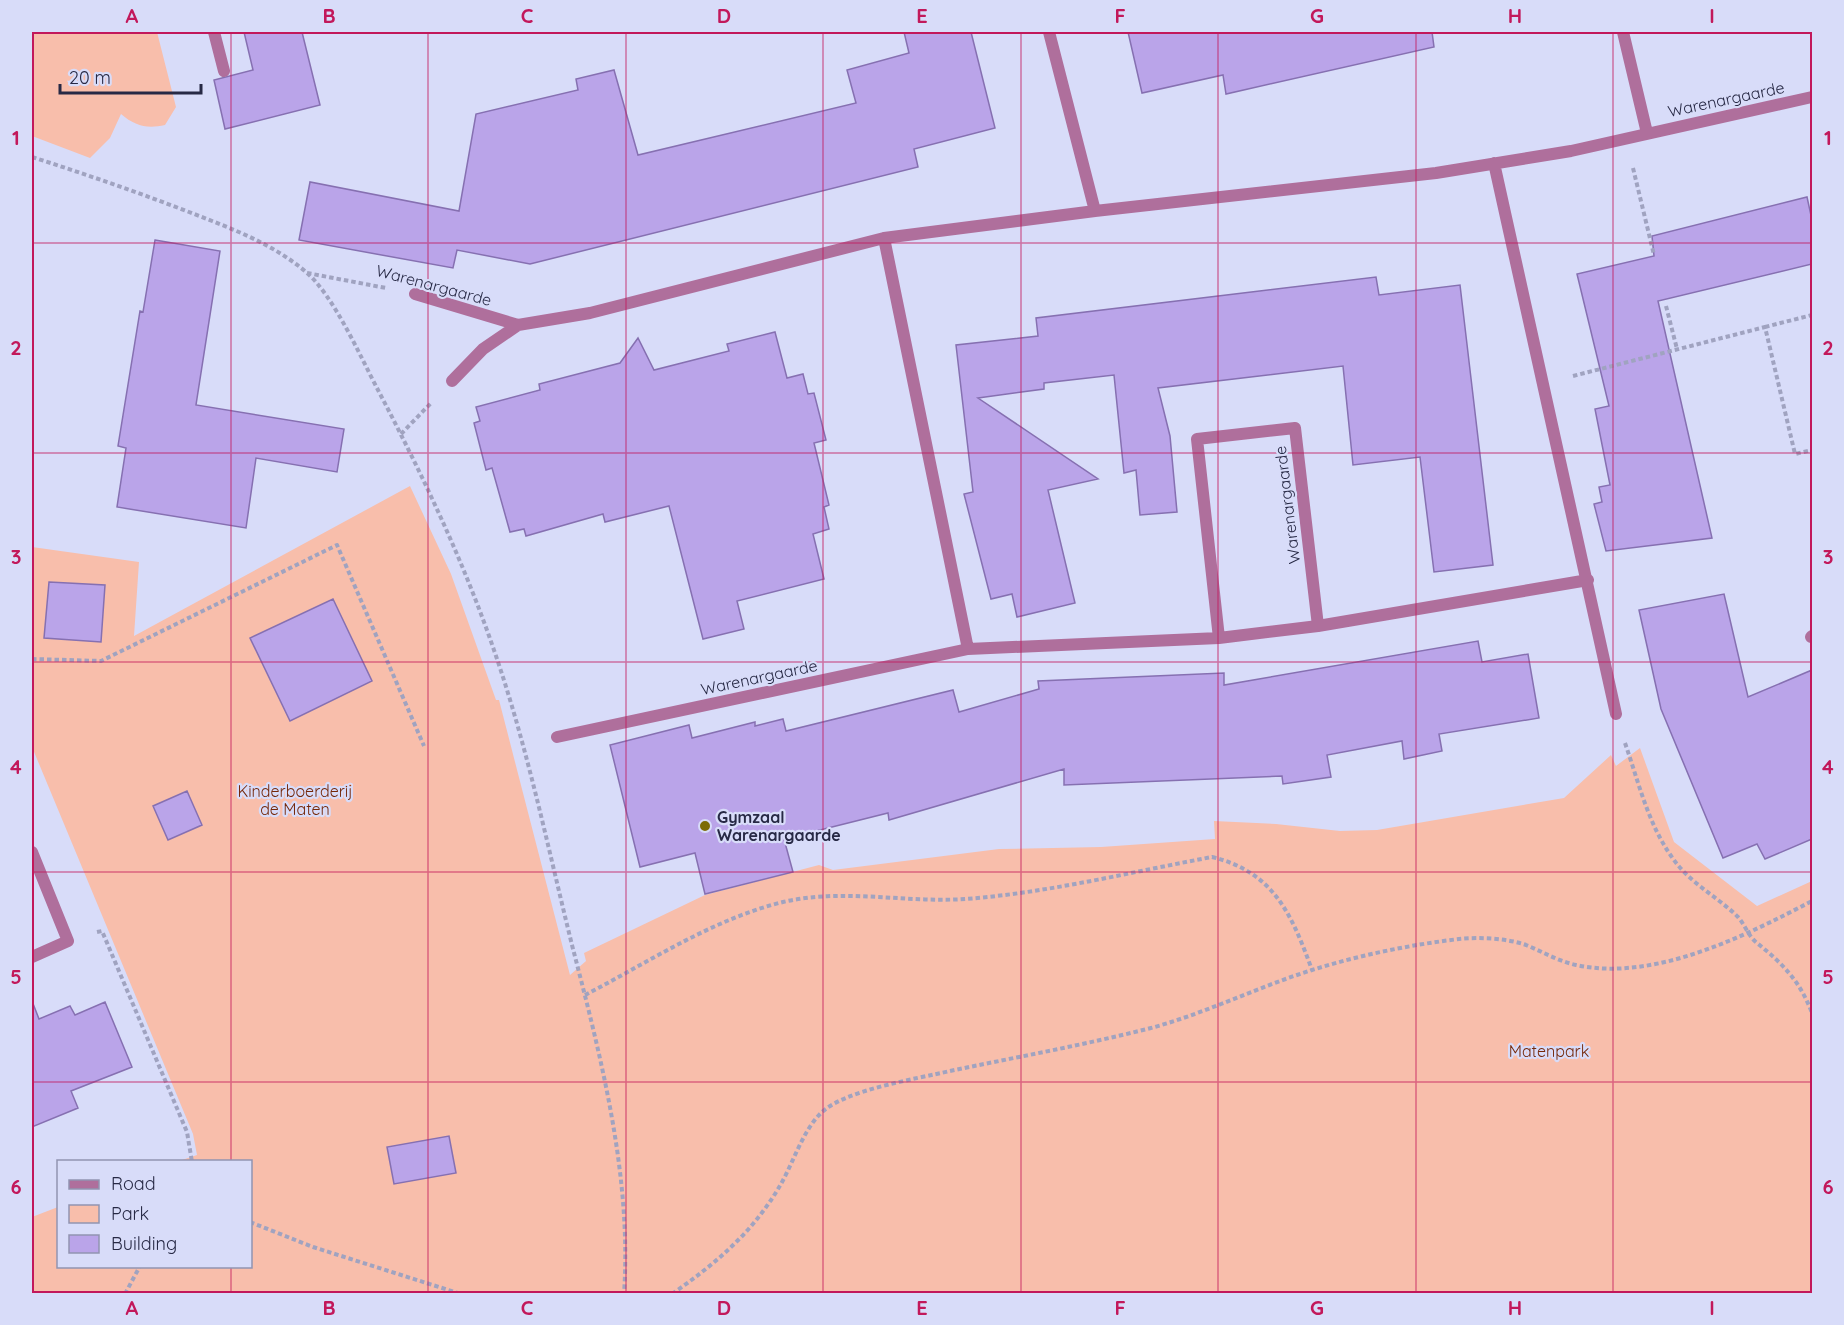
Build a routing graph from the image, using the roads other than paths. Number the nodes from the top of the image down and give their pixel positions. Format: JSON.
{"nodes":[{"id":1,"x":214,"y":32,"type":"edge"},
{"id":2,"x":1049,"y":32,"type":"edge"},
{"id":3,"x":1623,"y":32,"type":"edge"},
{"id":4,"x":224,"y":71,"type":"dead end"},
{"id":5,"x":1812,"y":97,"type":"edge"},
{"id":6,"x":1647,"y":133,"type":"junction"},
{"id":7,"x":1494,"y":163,"type":"junction"},
{"id":8,"x":1095,"y":211,"type":"junction"},
{"id":9,"x":884,"y":238,"type":"junction"},
{"id":10,"x":414,"y":294,"type":"road end"},
{"id":11,"x":518,"y":325,"type":"junction"},
{"id":12,"x":452,"y":381,"type":"road end"},
{"id":13,"x":1588,"y":580,"type":"junction"},
{"id":14,"x":1318,"y":626,"type":"junction"},
{"id":15,"x":1219,"y":638,"type":"junction"},
{"id":16,"x":968,"y":649,"type":"junction"},
{"id":17,"x":1616,"y":714,"type":"road end"},
{"id":18,"x":557,"y":736,"type":"dead end"},
{"id":19,"x":32,"y":852,"type":"edge"},
{"id":20,"x":32,"y":957,"type":"edge"}],
"edges":[{"from":1,"to":4,"type":"street"},
{"from":2,"to":8,"type":"street"},
{"from":3,"to":6,"type":"street"},
{"from":5,"to":6,"type":"street","name":"Warenargaarde"},
{"from":6,"to":7,"type":"street","name":"Warenargaarde"},
{"from":7,"to":8,"type":"street","name":"Warenargaarde"},
{"from":7,"to":13,"type":"street"},
{"from":8,"to":9,"type":"street","name":"Warenargaarde"},
{"from":9,"to":11,"type":"street","name":"Warenargaarde"},
{"from":9,"to":16,"type":"street"},
{"from":10,"to":11,"type":"street","name":"Warenargaarde"},
{"from":11,"to":12,"type":"street","name":"Warenargaarde"},
{"from":13,"to":14,"type":"street","name":"Warenargaarde"},
{"from":13,"to":17,"type":"street"},
{"from":14,"to":15,"type":"street","name":"Warenargaarde"},
{"from":14,"to":15,"type":"street","name":"Warenargaarde"},
{"from":15,"to":16,"type":"street","name":"Warenargaarde"},
{"from":16,"to":18,"type":"street","name":"Warenargaarde"},
{"from":19,"to":20,"type":"street"}]}
